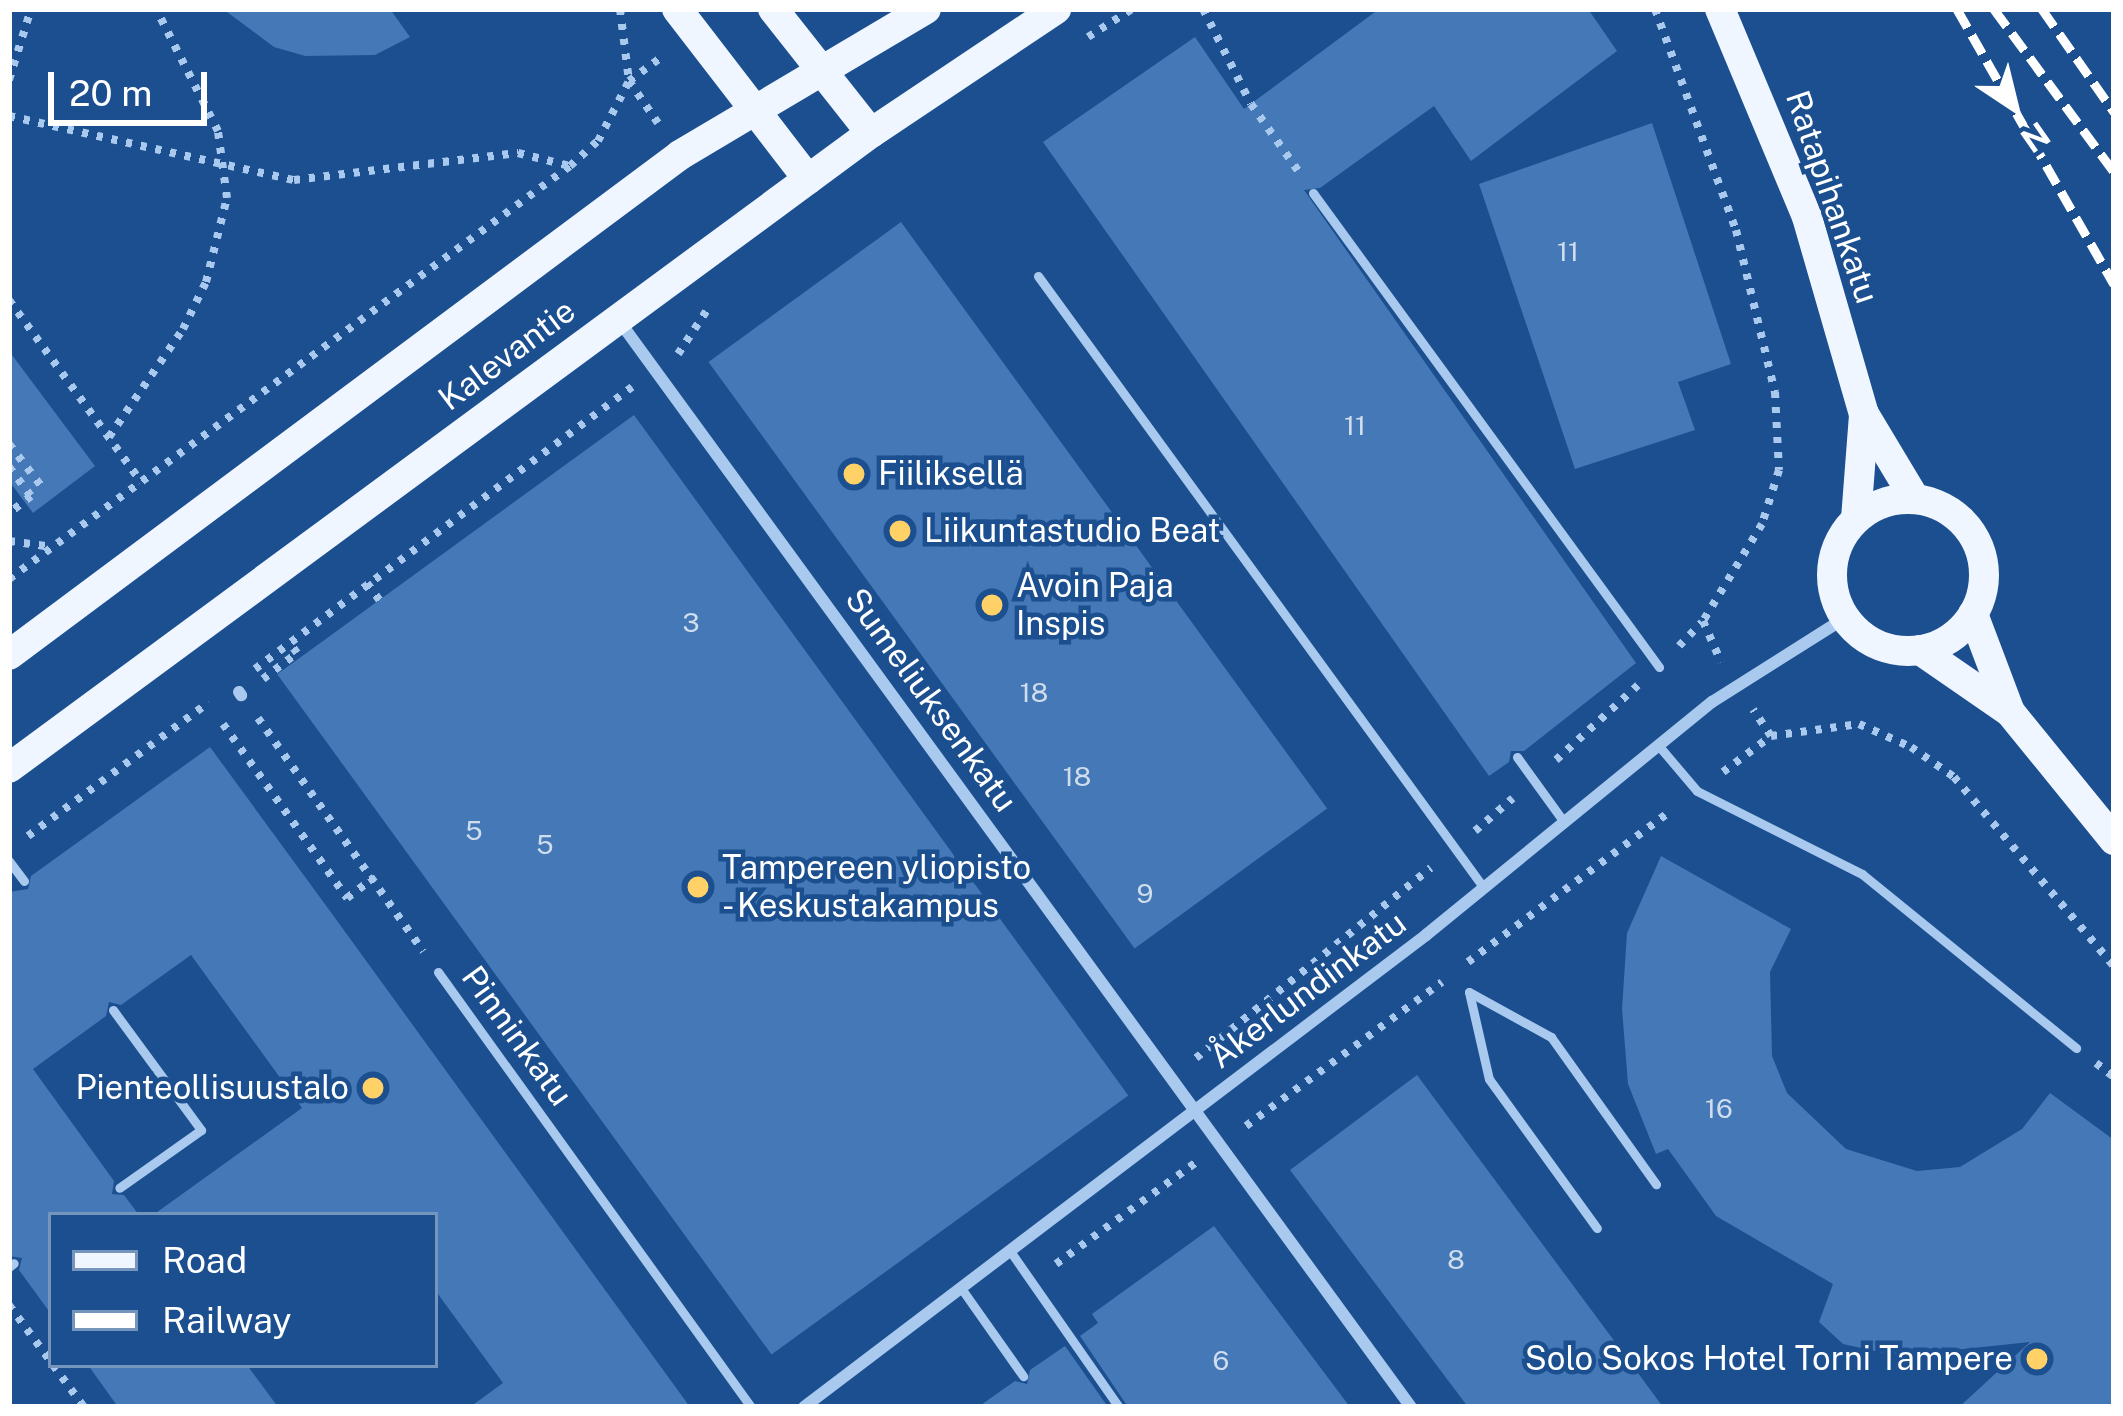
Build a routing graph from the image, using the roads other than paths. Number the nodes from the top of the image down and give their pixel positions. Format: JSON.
{"nodes":[{"id":1,"x":676,"y":9,"type":"edge"},
{"id":2,"x":773,"y":9,"type":"edge"},
{"id":3,"x":926,"y":9,"type":"edge"},
{"id":4,"x":1056,"y":9,"type":"edge"},
{"id":5,"x":1720,"y":9,"type":"edge"},
{"id":6,"x":818,"y":67,"type":"junction"},
{"id":7,"x":753,"y":107,"type":"junction"},
{"id":8,"x":871,"y":133,"type":"junction"},
{"id":9,"x":808,"y":179,"type":"junction"},
{"id":10,"x":1313,"y":193,"type":"road end"},
{"id":11,"x":1037,"y":276,"type":"dead end"},
{"id":12,"x":617,"y":318,"type":"junction"},
{"id":13,"x":1864,"y":414,"type":"junction"},
{"id":14,"x":1916,"y":499,"type":"junction"},
{"id":15,"x":1856,"y":519,"type":"junction"},
{"id":16,"x":1972,"y":614,"type":"junction"},
{"id":17,"x":1845,"y":618,"type":"junction"},
{"id":18,"x":1920,"y":650,"type":"junction"},
{"id":19,"x":9,"y":655,"type":"edge"},
{"id":20,"x":1659,"y":667,"type":"road end"},
{"id":21,"x":2010,"y":712,"type":"junction"},
{"id":22,"x":1658,"y":746,"type":"junction"},
{"id":23,"x":1516,"y":757,"type":"dead end"},
{"id":24,"x":9,"y":769,"type":"edge"},
{"id":25,"x":1564,"y":822,"type":"junction"},
{"id":26,"x":2114,"y":840,"type":"edge"},
{"id":27,"x":9,"y":861,"type":"edge"},
{"id":28,"x":24,"y":881,"type":"dead end"},
{"id":29,"x":1484,"y":888,"type":"junction"},
{"id":30,"x":437,"y":972,"type":"road end"},
{"id":31,"x":113,"y":1010,"type":"dead end"},
{"id":32,"x":2076,"y":1048,"type":"dead end"},
{"id":33,"x":1195,"y":1109,"type":"junction"},
{"id":34,"x":1657,"y":1184,"type":"dead end"},
{"id":35,"x":119,"y":1188,"type":"dead end"},
{"id":36,"x":1598,"y":1228,"type":"dead end"},
{"id":37,"x":1010,"y":1250,"type":"junction"},
{"id":38,"x":961,"y":1288,"type":"junction"},
{"id":39,"x":1022,"y":1376,"type":"dead end"},
{"id":40,"x":751,"y":1407,"type":"edge"},
{"id":41,"x":804,"y":1407,"type":"edge"},
{"id":42,"x":1119,"y":1407,"type":"edge"},
{"id":43,"x":1411,"y":1407,"type":"edge"}],
"edges":[{"from":1,"to":7,"type":"main road"},
{"from":2,"to":6,"type":"main road"},
{"from":3,"to":6,"type":"main road","name":"Kalevantie"},
{"from":4,"to":8,"type":"main road","name":"Kalevantie"},
{"from":5,"to":13,"type":"main road","name":"Ratapihankatu"},
{"from":6,"to":7,"type":"main road","name":"Kalevantie"},
{"from":6,"to":8,"type":"main road"},
{"from":7,"to":9,"type":"main road"},
{"from":7,"to":19,"type":"main road","name":"Kalevantie"},
{"from":8,"to":9,"type":"main road","name":"Kalevantie"},
{"from":9,"to":12,"type":"main road","name":"Kalevantie"},
{"from":10,"to":20,"type":"lane"},
{"from":11,"to":29,"type":"lane"},
{"from":12,"to":24,"type":"main road","name":"Kalevantie"},
{"from":12,"to":33,"type":"street","name":"Sumeliuksenkatu"},
{"from":13,"to":14,"type":"main road","name":"Ratapihankatu"},
{"from":13,"to":15,"type":"main road","name":"Ratapihankatu"},
{"from":14,"to":15,"type":"main road"},
{"from":14,"to":16,"type":"main road"},
{"from":15,"to":17,"type":"main road"},
{"from":16,"to":18,"type":"main road"},
{"from":16,"to":21,"type":"main road"},
{"from":17,"to":18,"type":"main road"},
{"from":17,"to":22,"type":"street","name":"Åkerlundinkatu"},
{"from":18,"to":21,"type":"main road"},
{"from":21,"to":26,"type":"main road"},
{"from":22,"to":25,"type":"street","name":"Åkerlundinkatu"},
{"from":22,"to":32,"type":"lane"},
{"from":23,"to":25,"type":"lane"},
{"from":25,"to":29,"type":"street","name":"Åkerlundinkatu"},
{"from":27,"to":28,"type":"lane"},
{"from":29,"to":33,"type":"street","name":"Åkerlundinkatu"},
{"from":30,"to":40,"type":"lane","name":"Pinninkatu"},
{"from":31,"to":35,"type":"lane"},
{"from":33,"to":37,"type":"street","name":"Åkerlundinkatu"},
{"from":33,"to":43,"type":"street","name":"Sumeliuksenkatu"},
{"from":34,"to":36,"type":"lane"},
{"from":37,"to":38,"type":"street","name":"Åkerlundinkatu"},
{"from":37,"to":42,"type":"lane"},
{"from":38,"to":39,"type":"lane"},
{"from":38,"to":41,"type":"street","name":"Åkerlundinkatu"}]}
